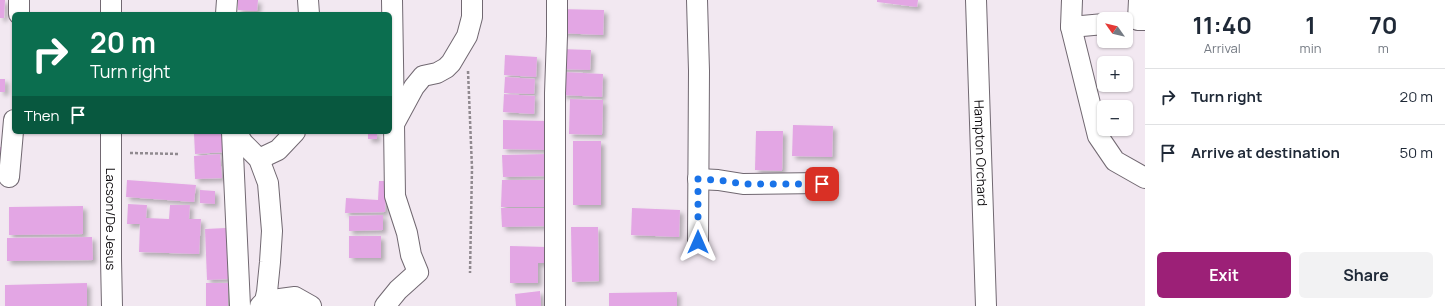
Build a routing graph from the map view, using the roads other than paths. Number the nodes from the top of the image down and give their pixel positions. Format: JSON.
{"nodes":[{"id":1,"x":19,"y":0,"type":"edge"},
{"id":2,"x":111,"y":0,"type":"edge"},
{"id":3,"x":227,"y":0,"type":"edge"},
{"id":4,"x":308,"y":0,"type":"edge"},
{"id":5,"x":392,"y":0,"type":"edge"},
{"id":6,"x":472,"y":0,"type":"edge"},
{"id":7,"x":557,"y":0,"type":"edge"},
{"id":8,"x":697,"y":0,"type":"edge"},
{"id":9,"x":976,"y":0,"type":"edge"},
{"id":10,"x":1072,"y":0,"type":"edge"},
{"id":11,"x":1139,"y":0,"type":"edge"},
{"id":12,"x":19,"y":12,"type":"edge"},
{"id":13,"x":111,"y":12,"type":"edge"},
{"id":14,"x":226,"y":12,"type":"edge"},
{"id":15,"x":309,"y":12,"type":"edge"},
{"id":16,"x":1136,"y":21,"type":"edge"},
{"id":17,"x":1097,"y":25,"type":"edge"},
{"id":18,"x":1071,"y":27,"type":"junction"},
{"id":19,"x":394,"y":124,"type":"junction"},
{"id":20,"x":13,"y":134,"type":"edge"},
{"id":21,"x":111,"y":134,"type":"edge"},
{"id":22,"x":232,"y":134,"type":"edge"},
{"id":23,"x":237,"y":134,"type":"edge"},
{"id":24,"x":293,"y":134,"type":"edge"},
{"id":25,"x":259,"y":159,"type":"junction"},
{"id":26,"x":9,"y":177,"type":"dead end"},
{"id":27,"x":1145,"y":178,"type":"edge"},
{"id":28,"x":698,"y":179,"type":"junction"},
{"id":29,"x":822,"y":184,"type":"dead end"},
{"id":30,"x":698,"y":242,"type":"dead end"},
{"id":31,"x":262,"y":304,"type":"edge"},
{"id":32,"x":112,"y":306,"type":"edge"},
{"id":33,"x":240,"y":306,"type":"edge"},
{"id":34,"x":310,"y":306,"type":"edge"},
{"id":35,"x":385,"y":306,"type":"edge"},
{"id":36,"x":555,"y":306,"type":"edge"},
{"id":37,"x":986,"y":306,"type":"edge"}],
"edges":[{"from":1,"to":12,"type":"street"},
{"from":2,"to":13,"type":"street"},
{"from":3,"to":14,"type":"street"},
{"from":4,"to":15,"type":"street"},
{"from":5,"to":19,"type":"street"},
{"from":6,"to":19,"type":"street"},
{"from":7,"to":36,"type":"street"},
{"from":8,"to":28,"type":"street"},
{"from":9,"to":37,"type":"street","name":"Hampton Orchard"},
{"from":10,"to":18,"type":"street"},
{"from":11,"to":16,"type":"street"},
{"from":17,"to":18,"type":"street"},
{"from":18,"to":27,"type":"street"},
{"from":19,"to":35,"type":"street"},
{"from":20,"to":26,"type":"street"},
{"from":21,"to":32,"type":"street","name":"Lacson/De Jesus"},
{"from":22,"to":33,"type":"street"},
{"from":23,"to":25,"type":"street"},
{"from":24,"to":25,"type":"street"},
{"from":25,"to":31,"type":"street"},
{"from":28,"to":29,"type":"street"},
{"from":28,"to":30,"type":"street"},
{"from":31,"to":34,"type":"street"}]}
